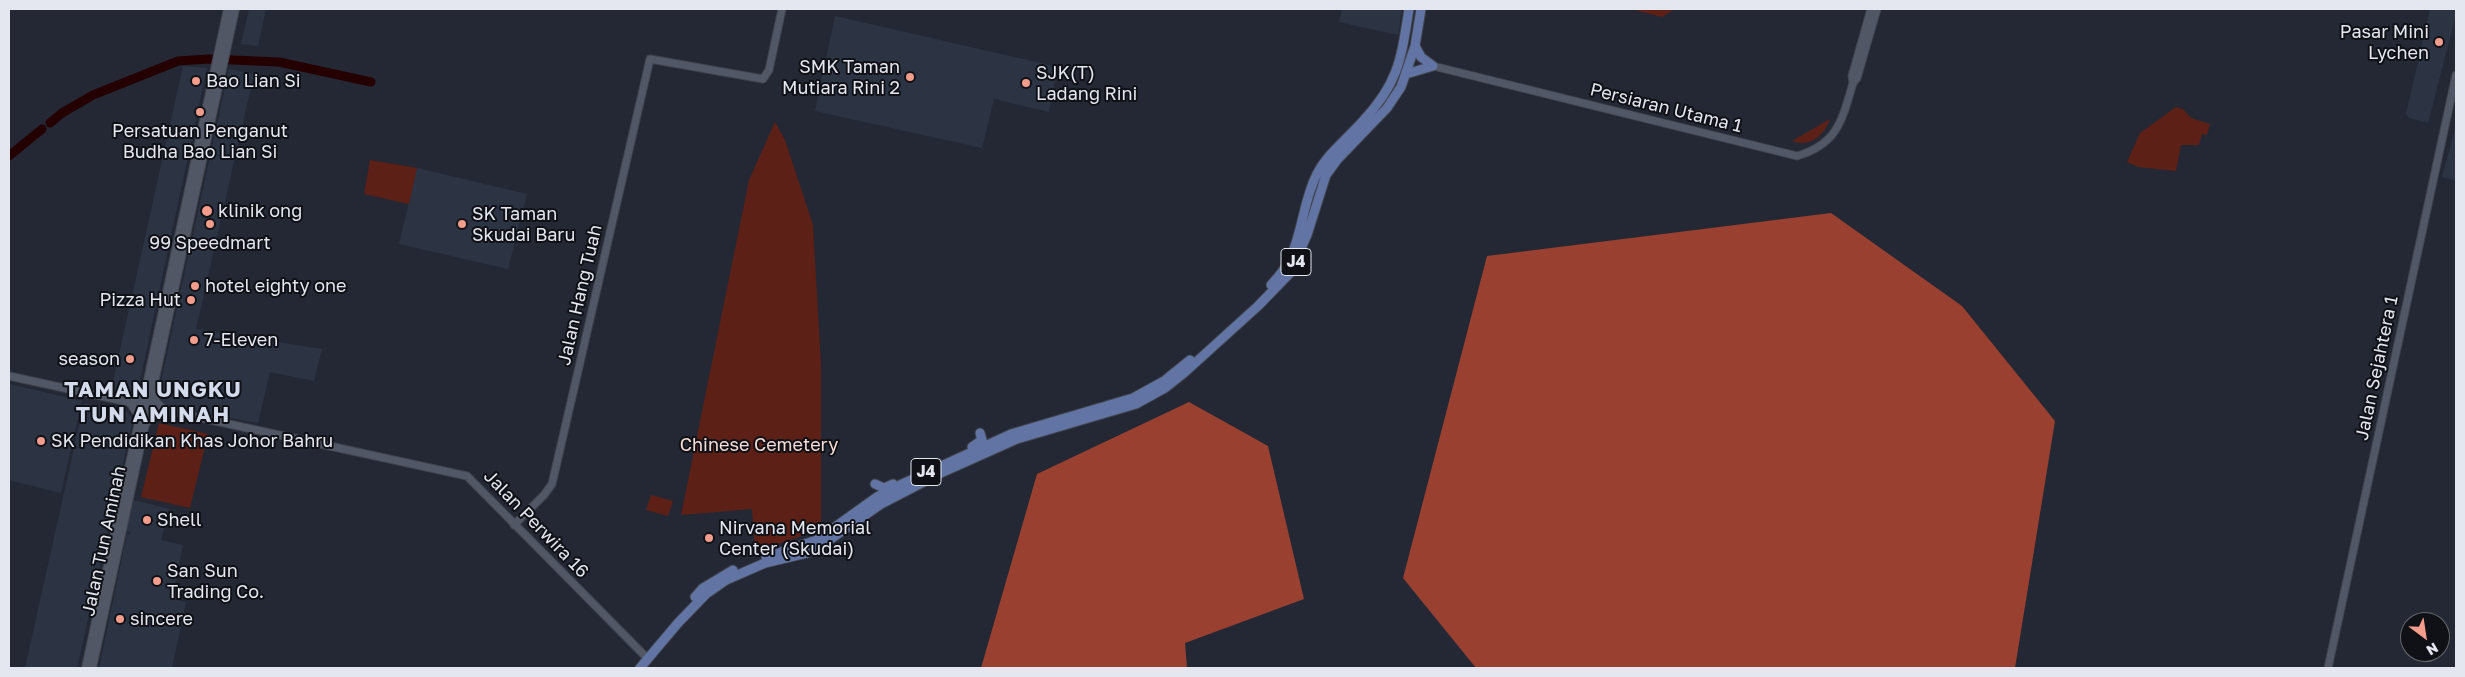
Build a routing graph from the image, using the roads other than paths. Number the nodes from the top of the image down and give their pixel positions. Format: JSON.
{"nodes":[{"id":1,"x":228,"y":9,"type":"edge"},
{"id":2,"x":235,"y":9,"type":"edge"},
{"id":3,"x":782,"y":9,"type":"edge"},
{"id":4,"x":1409,"y":9,"type":"edge"},
{"id":5,"x":1421,"y":9,"type":"edge"},
{"id":6,"x":1873,"y":10,"type":"edge"},
{"id":7,"x":1415,"y":46,"type":"junction"},
{"id":8,"x":222,"y":52,"type":"junction"},
{"id":9,"x":1433,"y":66,"type":"junction"},
{"id":10,"x":1406,"y":74,"type":"junction"},
{"id":11,"x":2456,"y":75,"type":"edge"},
{"id":12,"x":9,"y":376,"type":"edge"},
{"id":13,"x":149,"y":389,"type":"junction"},
{"id":14,"x":130,"y":402,"type":"junction"},
{"id":15,"x":1132,"y":402,"type":"junction"},
{"id":16,"x":145,"y":406,"type":"junction"},
{"id":17,"x":163,"y":410,"type":"junction"},
{"id":18,"x":140,"y":418,"type":"junction"},
{"id":19,"x":144,"y":426,"type":"junction"},
{"id":20,"x":980,"y":433,"type":"dead end"},
{"id":21,"x":946,"y":463,"type":"junction"},
{"id":22,"x":917,"y":476,"type":"junction"},
{"id":23,"x":858,"y":511,"type":"junction"},
{"id":24,"x":514,"y":525,"type":"junction"},
{"id":25,"x":646,"y":657,"type":"junction"},
{"id":26,"x":86,"y":668,"type":"edge"},
{"id":27,"x":92,"y":668,"type":"edge"},
{"id":28,"x":633,"y":668,"type":"edge"},
{"id":29,"x":640,"y":668,"type":"edge"},
{"id":30,"x":2328,"y":668,"type":"edge"}],
"edges":[{"from":1,"to":8,"type":"main road","name":"Jalan Tun Aminah"},
{"from":2,"to":8,"type":"main road","name":"Jalan Tun Aminah"},
{"from":3,"to":24,"type":"street","name":"Jalan Hang Tuah"},
{"from":4,"to":15,"type":"main road","number":"J4"},
{"from":5,"to":7,"type":"main road","number":"J4"},
{"from":6,"to":9,"type":"street","name":"Persiaran Utama 1"},
{"from":7,"to":9,"type":"main road"},
{"from":7,"to":10,"type":"main road","number":"J4"},
{"from":8,"to":13,"type":"main road","name":"Jalan Tun Aminah"},
{"from":9,"to":10,"type":"main road"},
{"from":10,"to":15,"type":"main road","number":"J4"},
{"from":11,"to":30,"type":"street","name":"Jalan Sejahtera 1"},
{"from":12,"to":14,"type":"street","name":"Jalan Perwira 16"},
{"from":13,"to":14,"type":"main road"},
{"from":13,"to":16,"type":"main road","name":"Jalan Tun Aminah"},
{"from":13,"to":17,"type":"main road"},
{"from":14,"to":16,"type":"street","name":"Jalan Perwira 16"},
{"from":14,"to":18,"type":"main road"},
{"from":15,"to":21,"type":"main road","number":"J4"},
{"from":15,"to":25,"type":"main road","number":"J4"},
{"from":16,"to":17,"type":"street","name":"Jalan Perwira 16"},
{"from":16,"to":18,"type":"main road","name":"Jalan Tun Aminah"},
{"from":16,"to":19,"type":"main road","name":"Jalan Tun Aminah"},
{"from":17,"to":19,"type":"main road"},
{"from":17,"to":24,"type":"street","name":"Jalan Perwira 16"},
{"from":18,"to":26,"type":"main road","name":"Jalan Tun Aminah"},
{"from":19,"to":27,"type":"main road","name":"Jalan Tun Aminah"},
{"from":20,"to":21,"type":"main road"},
{"from":21,"to":22,"type":"main road","number":"J4"},
{"from":22,"to":23,"type":"main road","number":"J4"},
{"from":22,"to":23,"type":"main road"},
{"from":23,"to":25,"type":"main road","number":"J4"},
{"from":24,"to":25,"type":"street","name":"Jalan Perwira 16"},
{"from":25,"to":28,"type":"main road","number":"J4"},
{"from":25,"to":29,"type":"main road","number":"J4"}]}
